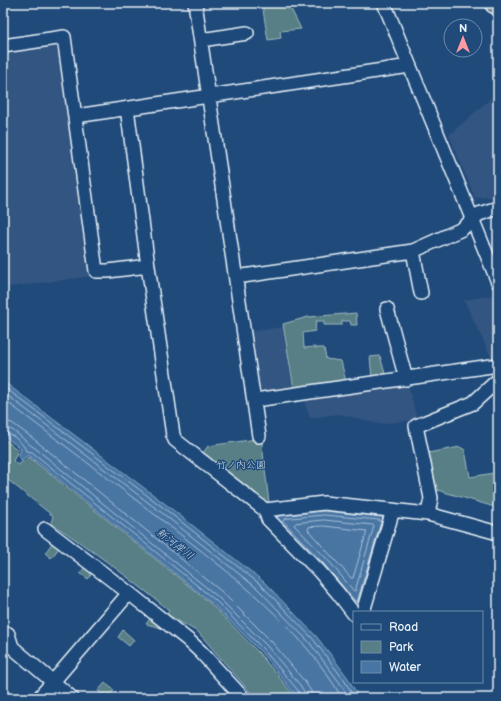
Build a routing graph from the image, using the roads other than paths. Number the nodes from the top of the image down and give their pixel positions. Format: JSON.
{"nodes":[{"id":1,"x":195,"y":3,"type":"edge"},
{"id":2,"x":384,"y":3,"type":"edge"},
{"id":3,"x":247,"y":33,"type":"dead end"},
{"id":4,"x":201,"y":40,"type":"junction"},
{"id":5,"x":3,"y":46,"type":"edge"},
{"id":6,"x":409,"y":64,"type":"junction"},
{"id":7,"x":208,"y":96,"type":"junction"},
{"id":8,"x":127,"y":108,"type":"junction"},
{"id":9,"x":76,"y":116,"type":"junction"},
{"id":10,"x":498,"y":208,"type":"edge"},
{"id":11,"x":473,"y":220,"type":"junction"},
{"id":12,"x":413,"y":251,"type":"junction"},
{"id":13,"x":148,"y":266,"type":"junction"},
{"id":14,"x":236,"y":277,"type":"junction"},
{"id":15,"x":498,"y":282,"type":"edge"},
{"id":16,"x":421,"y":293,"type":"dead end"},
{"id":17,"x":388,"y":309,"type":"dead end"},
{"id":18,"x":498,"y":365,"type":"edge"},
{"id":19,"x":406,"y":379,"type":"junction"},
{"id":20,"x":498,"y":380,"type":"edge"},
{"id":21,"x":255,"y":400,"type":"junction"},
{"id":22,"x":259,"y":436,"type":"dead end"},
{"id":23,"x":265,"y":510,"type":"junction"},
{"id":24,"x":393,"y":510,"type":"junction"},
{"id":25,"x":428,"y":514,"type":"junction"},
{"id":26,"x":45,"y":529,"type":"dead end"},
{"id":27,"x":498,"y":533,"type":"edge"},
{"id":28,"x":129,"y":593,"type":"junction"},
{"id":29,"x":363,"y":611,"type":"edge"},
{"id":30,"x":353,"y":613,"type":"edge"},
{"id":31,"x":3,"y":634,"type":"edge"},
{"id":32,"x":53,"y":682,"type":"junction"},
{"id":33,"x":39,"y":698,"type":"edge"},
{"id":34,"x":72,"y":698,"type":"edge"},
{"id":35,"x":243,"y":698,"type":"edge"}],
"edges":[{"from":1,"to":4,"type":"street"},
{"from":2,"to":6,"type":"street"},
{"from":3,"to":4,"type":"street"},
{"from":4,"to":7,"type":"street"},
{"from":5,"to":9,"type":"street"},
{"from":6,"to":7,"type":"street"},
{"from":6,"to":11,"type":"street"},
{"from":7,"to":8,"type":"street"},
{"from":7,"to":14,"type":"street"},
{"from":8,"to":9,"type":"street"},
{"from":8,"to":13,"type":"street"},
{"from":9,"to":13,"type":"street"},
{"from":10,"to":11,"type":"street"},
{"from":11,"to":12,"type":"street"},
{"from":11,"to":15,"type":"street"},
{"from":12,"to":14,"type":"street"},
{"from":12,"to":16,"type":"street"},
{"from":13,"to":23,"type":"street"},
{"from":14,"to":21,"type":"street"},
{"from":17,"to":19,"type":"street"},
{"from":18,"to":19,"type":"street"},
{"from":19,"to":21,"type":"street"},
{"from":20,"to":25,"type":"street"},
{"from":21,"to":22,"type":"street"},
{"from":23,"to":24,"type":"street"},
{"from":23,"to":30,"type":"street"},
{"from":24,"to":25,"type":"street"},
{"from":24,"to":29,"type":"street"},
{"from":25,"to":27,"type":"street"},
{"from":26,"to":28,"type":"street"},
{"from":28,"to":32,"type":"street"},
{"from":28,"to":35,"type":"street"},
{"from":31,"to":32,"type":"street"},
{"from":32,"to":33,"type":"street"},
{"from":32,"to":34,"type":"street"}]}
